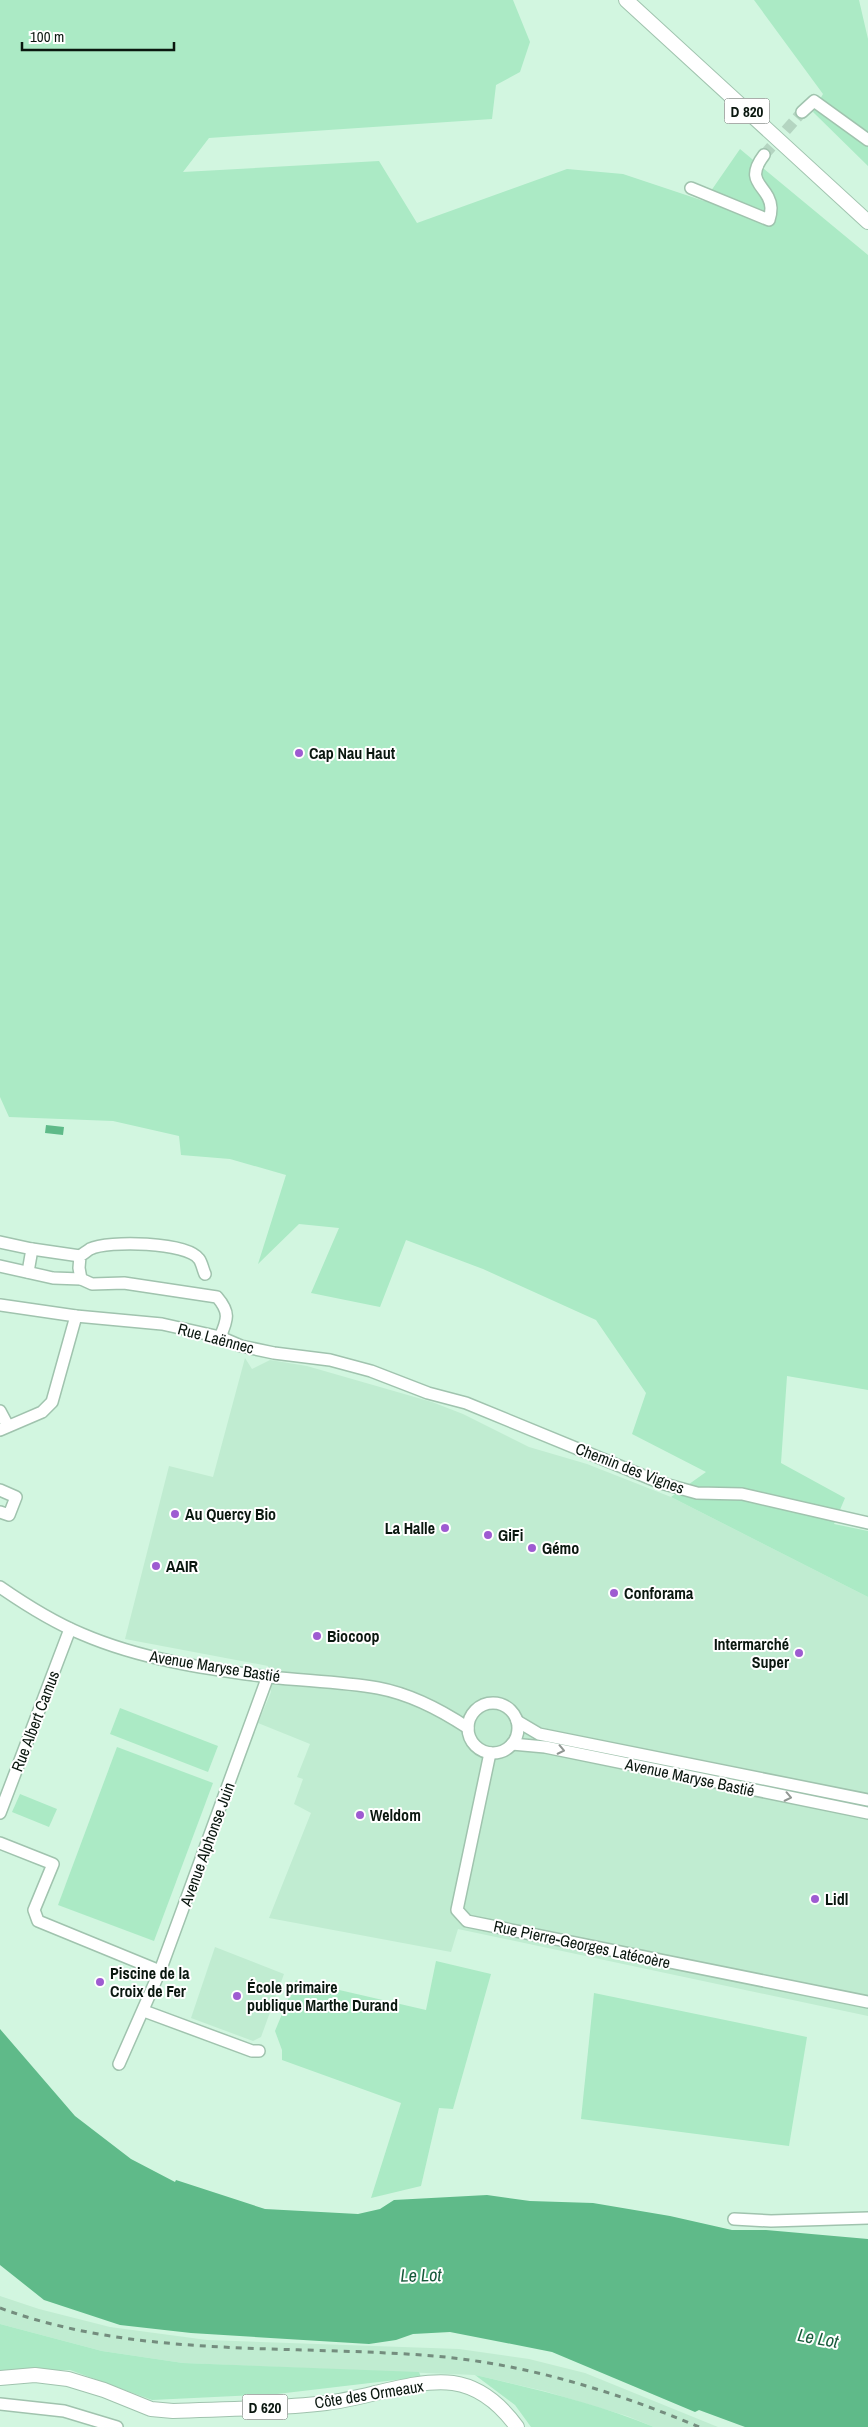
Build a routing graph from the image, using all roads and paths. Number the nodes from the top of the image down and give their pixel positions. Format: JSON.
{"nodes":[{"id":1,"x":626,"y":0,"type":"edge"},
{"id":2,"x":802,"y":112,"type":"tunnel mouth"},
{"id":3,"x":868,"y":140,"type":"edge"},
{"id":4,"x":764,"y":155,"type":"tunnel mouth"},
{"id":5,"x":691,"y":188,"type":"dead end"},
{"id":6,"x":868,"y":222,"type":"edge"},
{"id":7,"x":0,"y":1242,"type":"edge"},
{"id":8,"x":32,"y":1249,"type":"junction"},
{"id":9,"x":80,"y":1256,"type":"junction"},
{"id":10,"x":0,"y":1266,"type":"edge"},
{"id":11,"x":28,"y":1272,"type":"junction"},
{"id":12,"x":205,"y":1274,"type":"dead end"},
{"id":13,"x":81,"y":1279,"type":"junction"},
{"id":14,"x":0,"y":1305,"type":"edge"},
{"id":15,"x":76,"y":1316,"type":"junction"},
{"id":16,"x":220,"y":1337,"type":"junction"},
{"id":17,"x":428,"y":1393,"type":"joint"},
{"id":18,"x":0,"y":1410,"type":"edge"},
{"id":19,"x":4,"y":1428,"type":"edge"},
{"id":20,"x":0,"y":1490,"type":"edge"},
{"id":21,"x":0,"y":1512,"type":"edge"},
{"id":22,"x":868,"y":1523,"type":"edge"},
{"id":23,"x":0,"y":1587,"type":"edge"},
{"id":24,"x":70,"y":1629,"type":"junction"},
{"id":25,"x":268,"y":1676,"type":"junction"},
{"id":26,"x":442,"y":1711,"type":"junction"},
{"id":27,"x":473,"y":1713,"type":"junction"},
{"id":28,"x":517,"y":1721,"type":"junction"},
{"id":29,"x":468,"y":1728,"type":"junction"},
{"id":30,"x":512,"y":1744,"type":"junction"},
{"id":31,"x":490,"y":1753,"type":"junction"},
{"id":32,"x":868,"y":1800,"type":"edge"},
{"id":33,"x":0,"y":1813,"type":"edge"},
{"id":34,"x":868,"y":1813,"type":"edge"},
{"id":35,"x":0,"y":1843,"type":"edge"},
{"id":36,"x":160,"y":1971,"type":"junction"},
{"id":37,"x":868,"y":2002,"type":"edge"},
{"id":38,"x":144,"y":2011,"type":"junction"},
{"id":39,"x":259,"y":2051,"type":"dead end"},
{"id":40,"x":119,"y":2064,"type":"dead end"},
{"id":41,"x":868,"y":2218,"type":"edge"},
{"id":42,"x":734,"y":2219,"type":"dead end"},
{"id":43,"x":0,"y":2378,"type":"edge"},
{"id":44,"x":0,"y":2404,"type":"edge"},
{"id":45,"x":117,"y":2427,"type":"edge"},
{"id":46,"x":517,"y":2427,"type":"edge"}],
"edges":[{"from":1,"to":6,"type":"main road","number":"D 820"},
{"from":2,"to":3,"type":"street"},
{"from":4,"to":5,"type":"street"},
{"from":7,"to":8,"type":"street"},
{"from":8,"to":9,"type":"street"},
{"from":8,"to":11,"type":"street"},
{"from":9,"to":12,"type":"street"},
{"from":9,"to":13,"type":"street"},
{"from":10,"to":11,"type":"street"},
{"from":11,"to":13,"type":"street"},
{"from":13,"to":16,"type":"street"},
{"from":14,"to":15,"type":"street","name":"Rue Laënnec"},
{"from":15,"to":16,"type":"street","name":"Rue Laënnec"},
{"from":15,"to":19,"type":"street"},
{"from":16,"to":17,"type":"street","name":"Rue Laënnec"},
{"from":17,"to":22,"type":"street","name":"Chemin des Vignes"},
{"from":18,"to":19,"type":"street"},
{"from":20,"to":21,"type":"street"},
{"from":23,"to":24,"type":"street","name":"Avenue Maryse Bastié"},
{"from":24,"to":25,"type":"street","name":"Avenue Maryse Bastié"},
{"from":24,"to":33,"type":"street","name":"Rue Albert Camus"},
{"from":25,"to":26,"type":"street","name":"Avenue Maryse Bastié"},
{"from":25,"to":36,"type":"street","name":"Avenue Alphonse Juin"},
{"from":26,"to":27,"type":"street","name":"Avenue Maryse Bastié"},
{"from":26,"to":29,"type":"street","name":"Avenue Maryse Bastié"},
{"from":27,"to":28,"type":"street","name":"Avenue Maryse Bastié"},
{"from":27,"to":29,"type":"street"},
{"from":28,"to":30,"type":"street"},
{"from":28,"to":32,"type":"street","name":"Avenue Maryse Bastié"},
{"from":29,"to":31,"type":"street","name":"Avenue Maryse Bastié"},
{"from":30,"to":31,"type":"street","name":"Avenue Maryse Bastié"},
{"from":30,"to":34,"type":"street","name":"Avenue Maryse Bastié","one_way":true},
{"from":31,"to":37,"type":"street","name":"Rue Pierre-Georges Latécoère"},
{"from":35,"to":36,"type":"street"},
{"from":36,"to":38,"type":"street","name":"Avenue Alphonse Juin"},
{"from":38,"to":39,"type":"street"},
{"from":38,"to":40,"type":"street","name":"Avenue Alphonse Juin"},
{"from":41,"to":42,"type":"street"},
{"from":43,"to":46,"type":"main road","name":"Côte des Ormeaux","number":"D 620"},
{"from":44,"to":45,"type":"street"}]}
